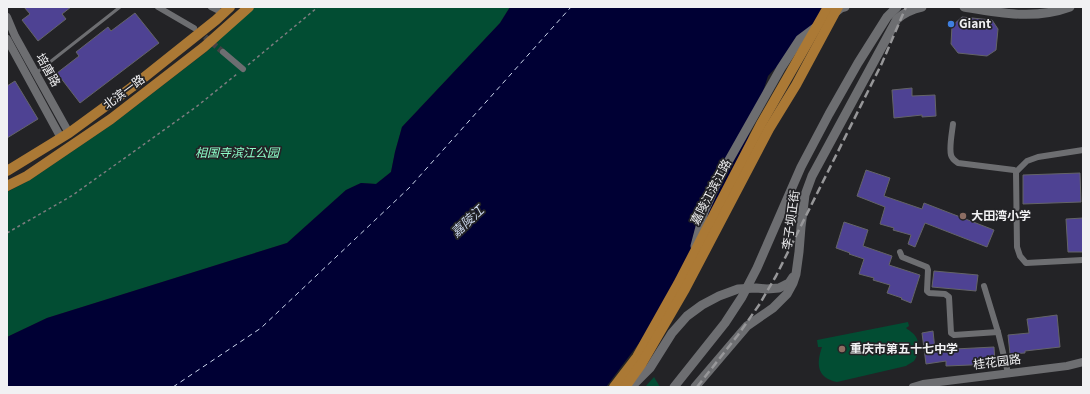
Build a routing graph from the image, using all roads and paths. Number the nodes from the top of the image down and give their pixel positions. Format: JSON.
{"nodes":[{"id":1,"x":120,"y":7,"type":"edge"},
{"id":2,"x":158,"y":7,"type":"edge"},
{"id":3,"x":211,"y":7,"type":"edge"},
{"id":4,"x":249,"y":7,"type":"edge"},
{"id":5,"x":318,"y":7,"type":"edge"},
{"id":6,"x":828,"y":7,"type":"edge"},
{"id":7,"x":838,"y":7,"type":"edge"},
{"id":8,"x":845,"y":7,"type":"edge"},
{"id":9,"x":897,"y":7,"type":"edge"},
{"id":10,"x":922,"y":7,"type":"edge"},
{"id":11,"x":964,"y":7,"type":"edge"},
{"id":12,"x":1070,"y":7,"type":"edge"},
{"id":13,"x":227,"y":10,"type":"edge"},
{"id":14,"x":7,"y":17,"type":"edge"},
{"id":15,"x":194,"y":28,"type":"tunnel mouth"},
{"id":16,"x":7,"y":39,"type":"edge"},
{"id":17,"x":223,"y":52,"type":"tunnel mouth"},
{"id":18,"x":243,"y":69,"type":"junction"},
{"id":19,"x":36,"y":73,"type":"junction"},
{"id":20,"x":953,"y":124,"type":"dead end"},
{"id":21,"x":65,"y":136,"type":"junction"},
{"id":22,"x":1083,"y":150,"type":"edge"},
{"id":23,"x":7,"y":171,"type":"edge"},
{"id":24,"x":1016,"y":172,"type":"junction"},
{"id":25,"x":7,"y":186,"type":"edge"},
{"id":26,"x":7,"y":233,"type":"edge"},
{"id":27,"x":900,"y":252,"type":"dead end"},
{"id":28,"x":693,"y":253,"type":"junction"},
{"id":29,"x":1083,"y":260,"type":"edge"},
{"id":30,"x":796,"y":274,"type":"junction"},
{"id":31,"x":984,"y":286,"type":"dead end"},
{"id":32,"x":998,"y":332,"type":"junction"},
{"id":33,"x":1083,"y":362,"type":"edge"},
{"id":34,"x":1008,"y":373,"type":"junction"},
{"id":35,"x":614,"y":387,"type":"edge"},
{"id":36,"x":625,"y":387,"type":"edge"},
{"id":37,"x":631,"y":387,"type":"edge"},
{"id":38,"x":674,"y":387,"type":"edge"},
{"id":39,"x":695,"y":387,"type":"edge"},
{"id":40,"x":913,"y":387,"type":"edge"}],
"edges":[{"from":1,"to":19,"type":"lane"},
{"from":2,"to":15,"type":"street"},
{"from":3,"to":13,"type":"street"},
{"from":4,"to":25,"type":"main road","name":"北滨一路"},
{"from":5,"to":18,"type":"path"},
{"from":6,"to":28,"type":"main road","name":"嘉陵江滨江路"},
{"from":7,"to":36,"type":"main road","name":"嘉陵江滨江路"},
{"from":8,"to":28,"type":"main road"},
{"from":9,"to":38,"type":"main road","name":"李子坝正街"},
{"from":10,"to":30,"type":"main road","name":"李子坝正街"},
{"from":11,"to":12,"type":"main road"},
{"from":13,"to":21,"type":"main road","name":"北滨一路"},
{"from":14,"to":19,"type":"street","name":"培唐路"},
{"from":16,"to":21,"type":"street","name":"培唐路"},
{"from":17,"to":18,"type":"street"},
{"from":18,"to":26,"type":"path"},
{"from":19,"to":21,"type":"street","name":"培唐路"},
{"from":20,"to":24,"type":"street"},
{"from":21,"to":23,"type":"main road","name":"北滨一路"},
{"from":22,"to":24,"type":"street"},
{"from":24,"to":29,"type":"street"},
{"from":27,"to":32,"type":"street"},
{"from":28,"to":35,"type":"main road","name":"嘉陵江滨江路"},
{"from":30,"to":37,"type":"main road"},
{"from":30,"to":39,"type":"main road","name":"李子坝正街"},
{"from":31,"to":32,"type":"street"},
{"from":32,"to":34,"type":"street"},
{"from":33,"to":34,"type":"street","name":"桂花园路"},
{"from":34,"to":40,"type":"street","name":"桂花园路"}]}
